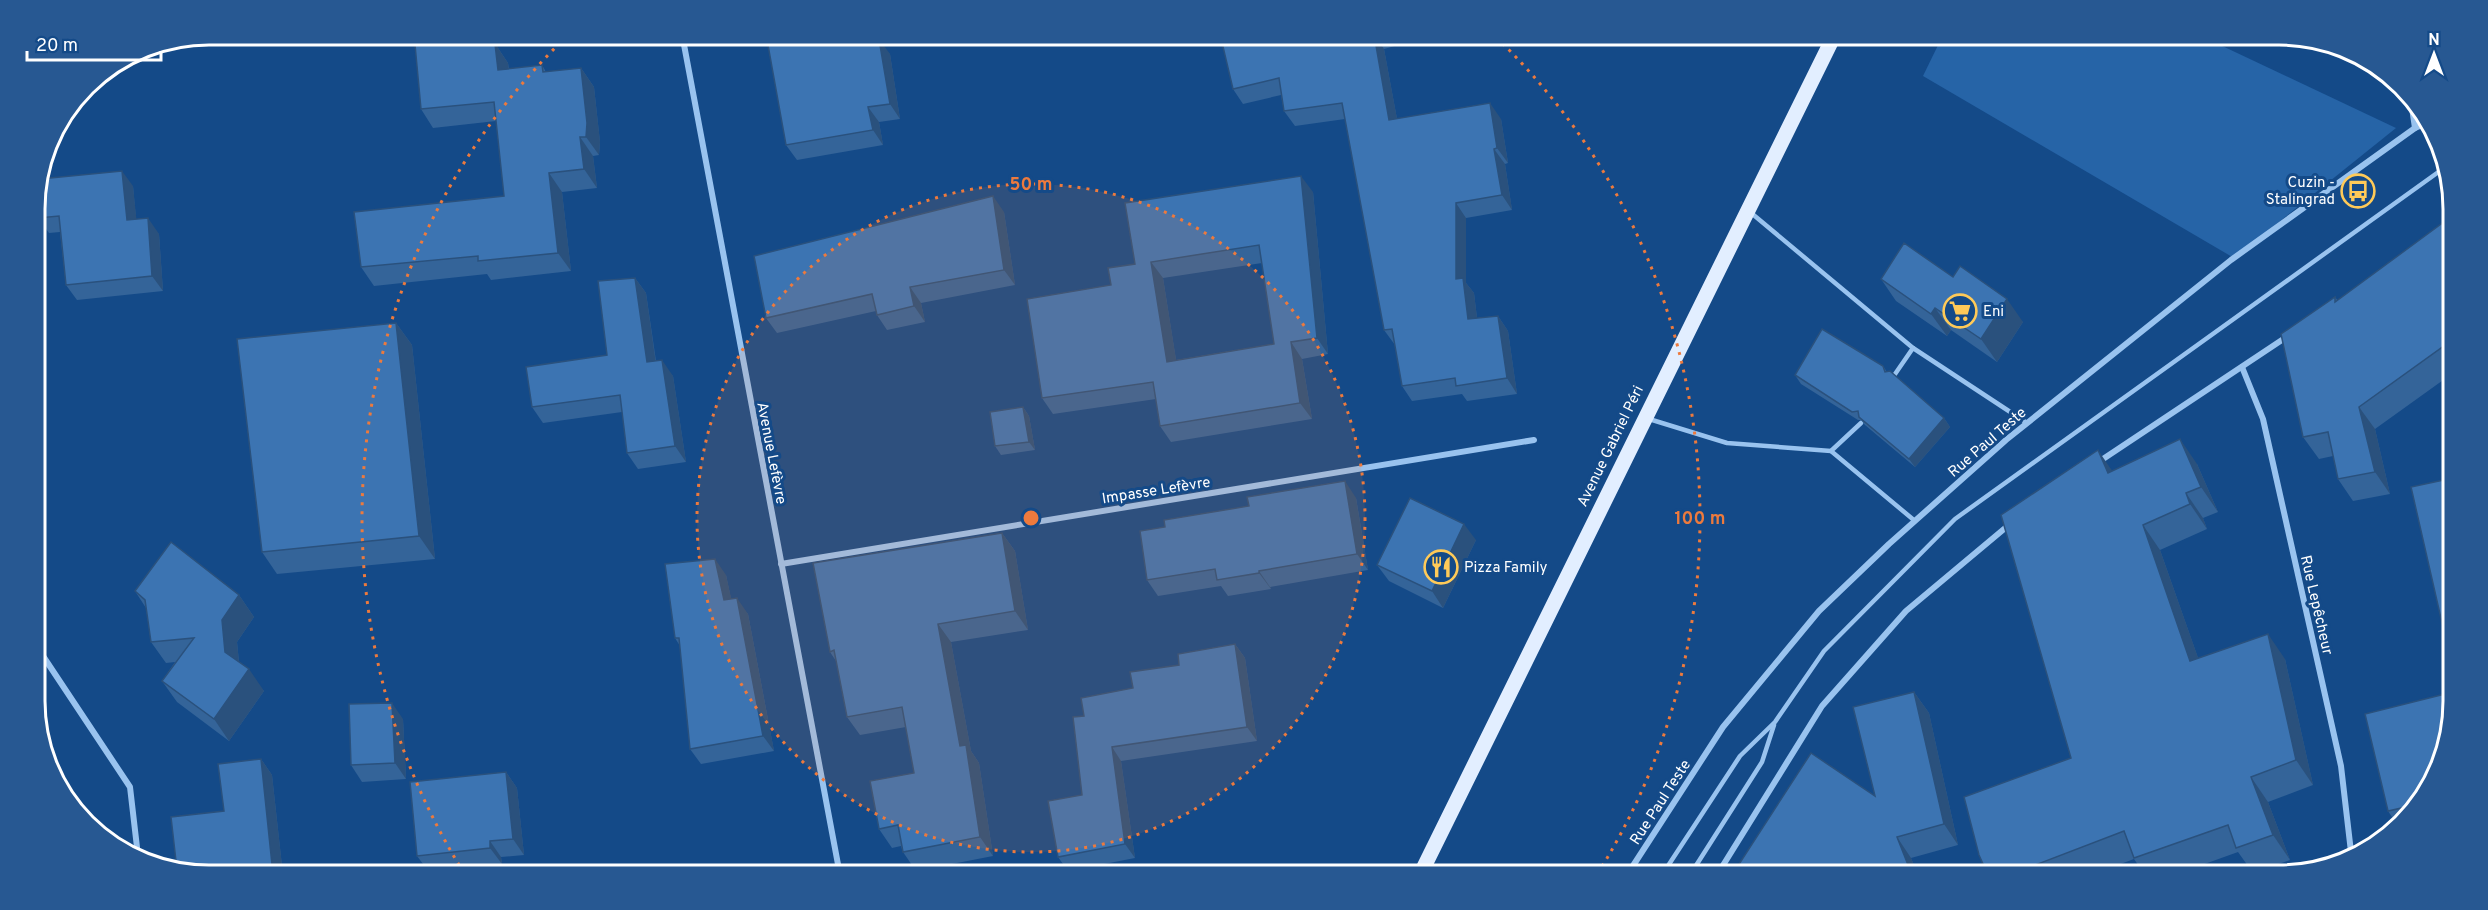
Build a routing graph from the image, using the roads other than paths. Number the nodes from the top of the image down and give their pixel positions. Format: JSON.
{"nodes":[{"id":1,"x":684,"y":45,"type":"edge"},
{"id":2,"x":1830,"y":45,"type":"edge"},
{"id":3,"x":2413,"y":116,"type":"edge"},
{"id":4,"x":2420,"y":126,"type":"edge"},
{"id":5,"x":2415,"y":128,"type":"junction"},
{"id":6,"x":2438,"y":172,"type":"edge"},
{"id":7,"x":1748,"y":210,"type":"junction"},
{"id":8,"x":2297,"y":330,"type":"edge"},
{"id":9,"x":1913,"y":348,"type":"junction"},
{"id":10,"x":2242,"y":367,"type":"junction"},
{"id":11,"x":1893,"y":376,"type":"edge"},
{"id":12,"x":1645,"y":418,"type":"junction"},
{"id":13,"x":1862,"y":423,"type":"edge"},
{"id":14,"x":2027,"y":423,"type":"junction"},
{"id":15,"x":1534,"y":440,"type":"dead end"},
{"id":16,"x":1831,"y":451,"type":"junction"},
{"id":17,"x":2086,"y":470,"type":"edge"},
{"id":18,"x":1914,"y":521,"type":"junction"},
{"id":19,"x":2012,"y":522,"type":"edge"},
{"id":20,"x":781,"y":564,"type":"junction"},
{"id":21,"x":45,"y":659,"type":"edge"},
{"id":22,"x":1775,"y":722,"type":"junction"},
{"id":23,"x":137,"y":848,"type":"edge"},
{"id":24,"x":2351,"y":848,"type":"edge"},
{"id":25,"x":838,"y":865,"type":"edge"},
{"id":26,"x":1425,"y":865,"type":"edge"},
{"id":27,"x":1633,"y":865,"type":"edge"},
{"id":28,"x":1669,"y":865,"type":"edge"},
{"id":29,"x":1696,"y":865,"type":"edge"},
{"id":30,"x":1724,"y":865,"type":"edge"}],
"edges":[{"from":1,"to":20,"type":"street","name":"Avenue Lefèvre"},
{"from":2,"to":7,"type":"main road","name":"Avenue Gabriel Péri"},
{"from":3,"to":5,"type":"street"},
{"from":4,"to":5,"type":"street","name":"Rue Paul Teste"},
{"from":5,"to":14,"type":"street","name":"Rue Paul Teste"},
{"from":6,"to":22,"type":"lane"},
{"from":7,"to":9,"type":"lane"},
{"from":7,"to":12,"type":"main road","name":"Avenue Gabriel Péri"},
{"from":8,"to":10,"type":"street"},
{"from":9,"to":11,"type":"lane"},
{"from":9,"to":14,"type":"lane"},
{"from":10,"to":17,"type":"street"},
{"from":10,"to":24,"type":"street","name":"Rue Lepêcheur"},
{"from":12,"to":16,"type":"lane"},
{"from":12,"to":26,"type":"main road","name":"Avenue Gabriel Péri"},
{"from":13,"to":16,"type":"lane"},
{"from":14,"to":18,"type":"street","name":"Rue Paul Teste"},
{"from":15,"to":20,"type":"street","name":"Impasse Lefèvre"},
{"from":16,"to":18,"type":"lane"},
{"from":18,"to":27,"type":"street","name":"Rue Paul Teste"},
{"from":19,"to":30,"type":"street"},
{"from":20,"to":25,"type":"street","name":"Avenue Lefèvre"},
{"from":21,"to":23,"type":"street"},
{"from":22,"to":28,"type":"lane"},
{"from":22,"to":29,"type":"lane"}]}
